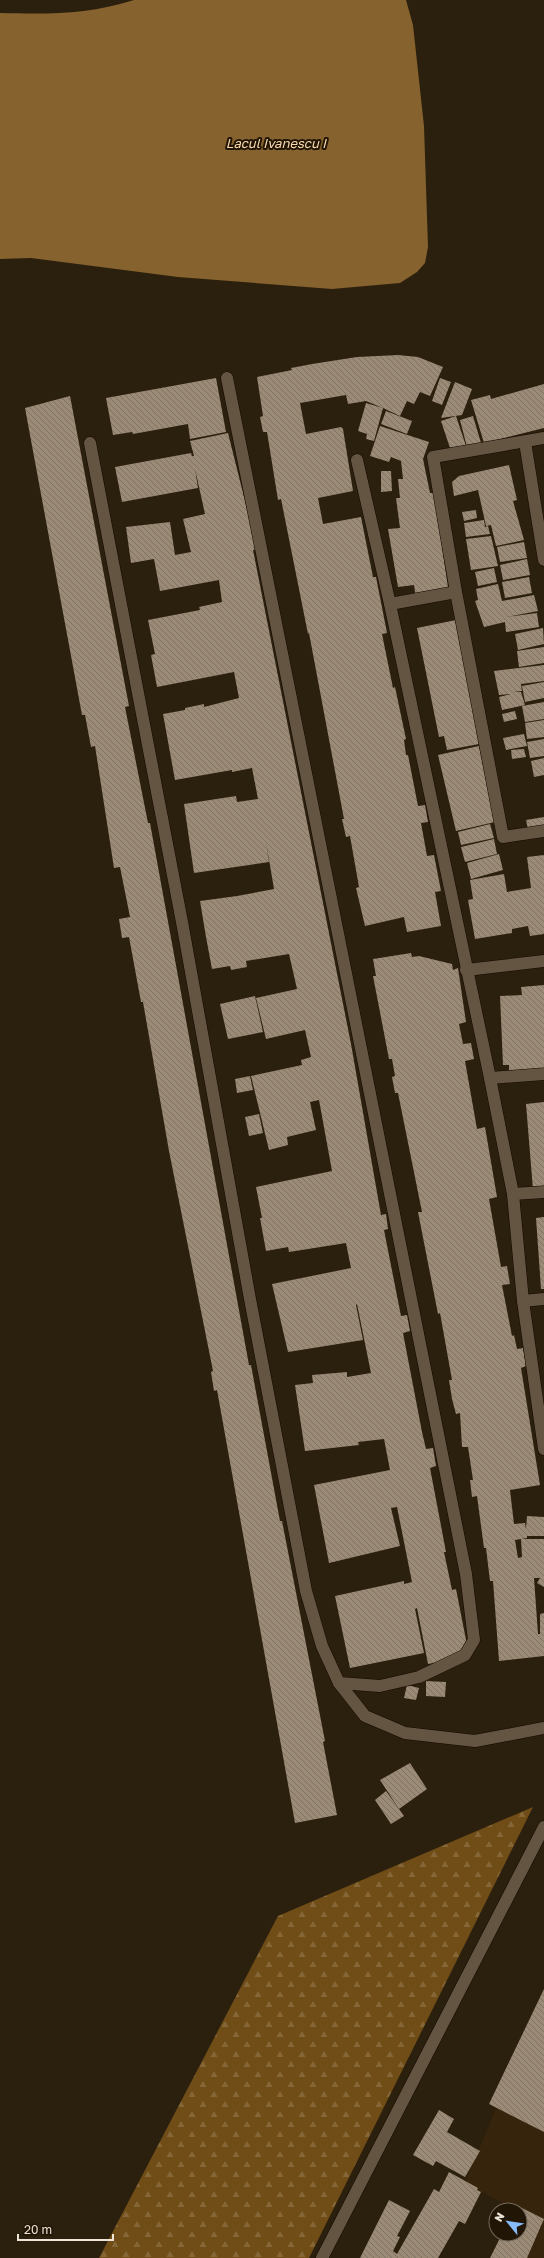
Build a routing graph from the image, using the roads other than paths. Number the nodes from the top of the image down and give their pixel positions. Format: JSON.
{"nodes":[{"id":1,"x":227,"y":378,"type":"dead end"},
{"id":2,"x":544,"y":438,"type":"edge"},
{"id":3,"x":525,"y":442,"type":"junction"},
{"id":4,"x":90,"y":443,"type":"dead end"},
{"id":5,"x":356,"y":460,"type":"dead end"},
{"id":6,"x":544,"y":560,"type":"edge"},
{"id":7,"x":456,"y":592,"type":"junction"},
{"id":8,"x":390,"y":604,"type":"junction"},
{"id":9,"x":544,"y":831,"type":"edge"},
{"id":10,"x":544,"y":961,"type":"edge"},
{"id":11,"x":466,"y":970,"type":"junction"},
{"id":12,"x":544,"y":1074,"type":"edge"},
{"id":13,"x":490,"y":1078,"type":"junction"},
{"id":14,"x":544,"y":1192,"type":"edge"},
{"id":15,"x":513,"y":1194,"type":"junction"},
{"id":16,"x":544,"y":1299,"type":"edge"},
{"id":17,"x":523,"y":1301,"type":"junction"},
{"id":18,"x":544,"y":1449,"type":"edge"},
{"id":19,"x":340,"y":1683,"type":"junction"},
{"id":20,"x":544,"y":1728,"type":"edge"},
{"id":21,"x":544,"y":1827,"type":"edge"},
{"id":22,"x":322,"y":2258,"type":"edge"}],
"edges":[{"from":1,"to":19,"type":"street"},
{"from":2,"to":3,"type":"street"},
{"from":3,"to":6,"type":"street"},
{"from":3,"to":7,"type":"street"},
{"from":4,"to":19,"type":"street"},
{"from":5,"to":8,"type":"street"},
{"from":7,"to":8,"type":"street"},
{"from":7,"to":9,"type":"street"},
{"from":8,"to":11,"type":"street"},
{"from":10,"to":11,"type":"street"},
{"from":11,"to":13,"type":"street"},
{"from":12,"to":13,"type":"street"},
{"from":13,"to":15,"type":"street"},
{"from":14,"to":15,"type":"street"},
{"from":15,"to":17,"type":"street"},
{"from":16,"to":17,"type":"street"},
{"from":17,"to":18,"type":"street"},
{"from":19,"to":20,"type":"street"},
{"from":21,"to":22,"type":"street"}]}
